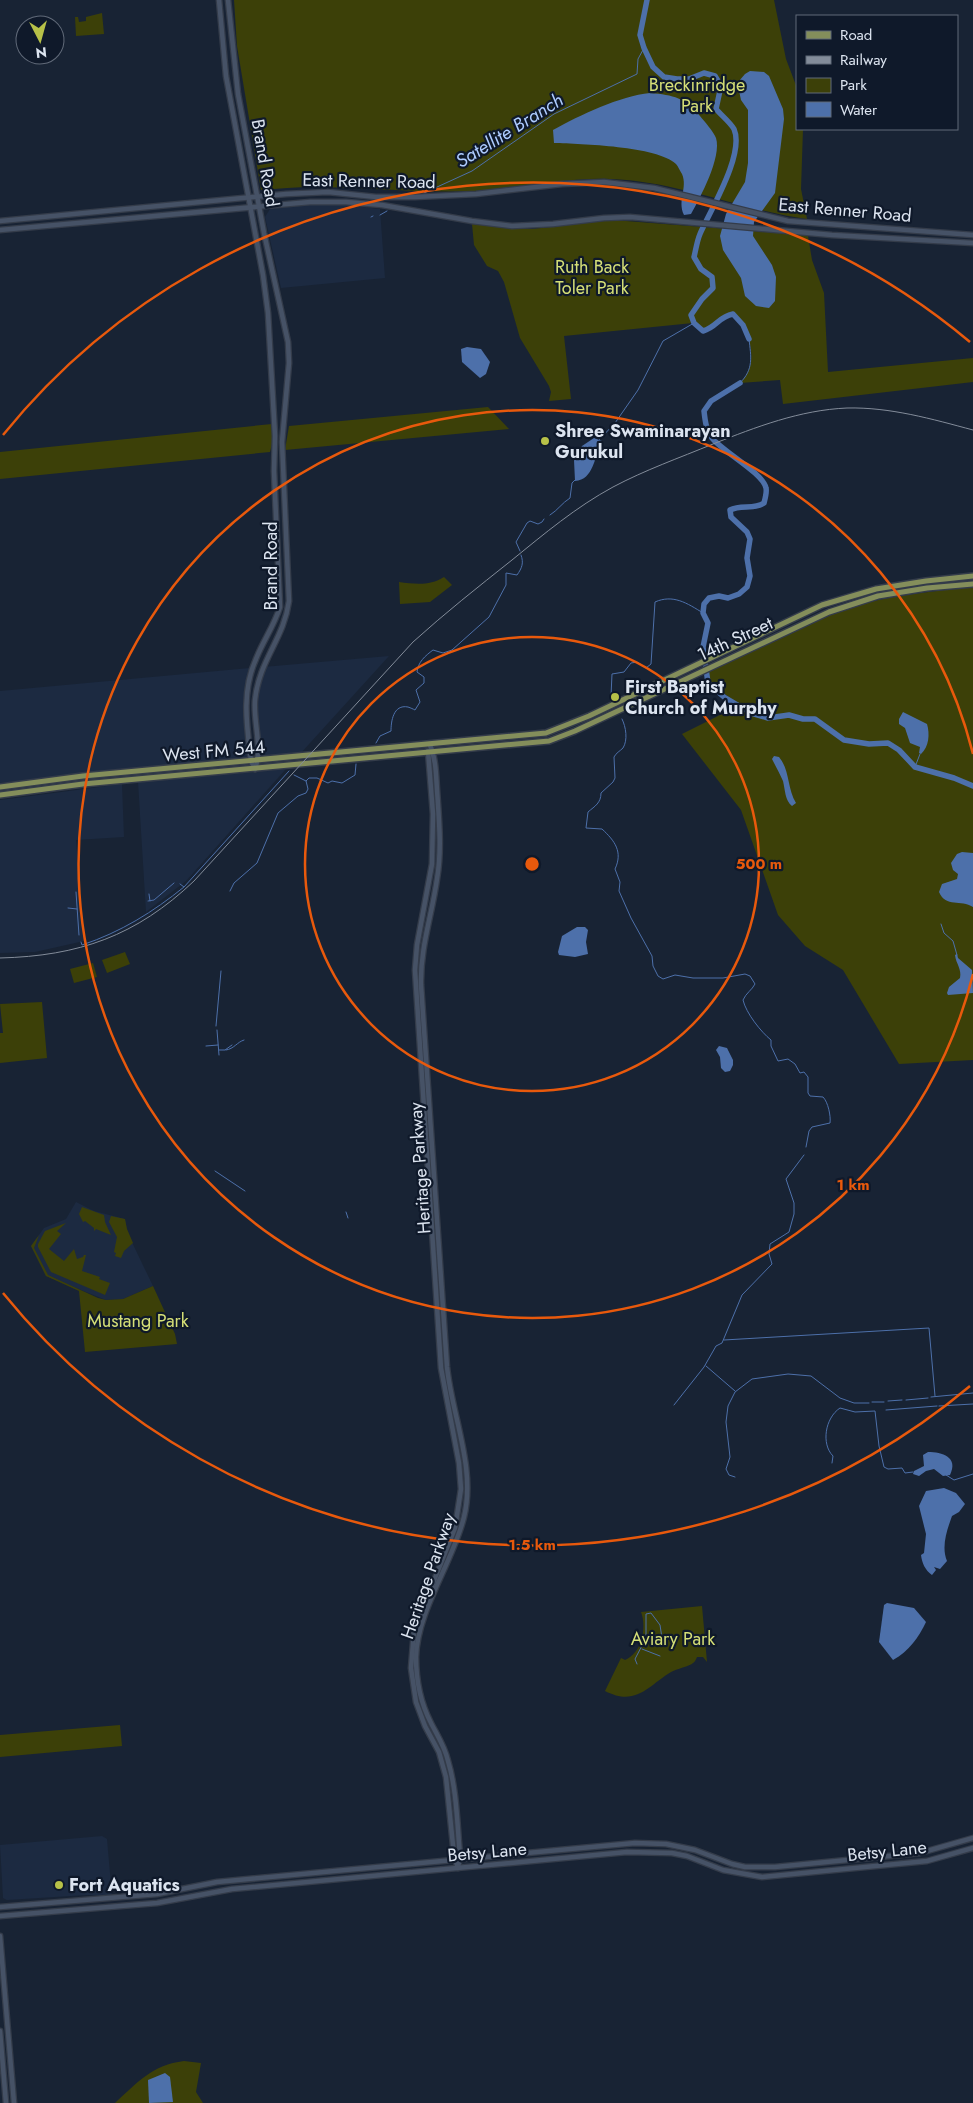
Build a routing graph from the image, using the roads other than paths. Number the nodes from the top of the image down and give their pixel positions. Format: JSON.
{"nodes":[{"id":1,"x":219,"y":0,"type":"edge"},
{"id":2,"x":228,"y":0,"type":"edge"},
{"id":3,"x":230,"y":25,"type":"junction"},
{"id":4,"x":222,"y":26,"type":"junction"},
{"id":5,"x":241,"y":108,"type":"junction"},
{"id":6,"x":232,"y":110,"type":"junction"},
{"id":7,"x":257,"y":196,"type":"junction"},
{"id":8,"x":248,"y":197,"type":"junction"},
{"id":9,"x":275,"y":204,"type":"junction"},
{"id":10,"x":259,"y":206,"type":"junction"},
{"id":11,"x":250,"y":207,"type":"junction"},
{"id":12,"x":0,"y":221,"type":"edge"},
{"id":13,"x":262,"y":222,"type":"junction"},
{"id":14,"x":0,"y":230,"type":"edge"},
{"id":15,"x":973,"y":235,"type":"edge"},
{"id":16,"x":973,"y":243,"type":"edge"},
{"id":17,"x":973,"y":576,"type":"edge"},
{"id":18,"x":926,"y":580,"type":"junction"},
{"id":19,"x":973,"y":584,"type":"edge"},
{"id":20,"x":927,"y":588,"type":"junction"},
{"id":21,"x":246,"y":716,"type":"junction"},
{"id":22,"x":254,"y":716,"type":"junction"},
{"id":23,"x":430,"y":745,"type":"junction"},
{"id":24,"x":431,"y":753,"type":"junction"},
{"id":25,"x":258,"y":760,"type":"junction"},
{"id":26,"x":251,"y":761,"type":"junction"},
{"id":27,"x":173,"y":768,"type":"junction"},
{"id":28,"x":255,"y":769,"type":"junction"},
{"id":29,"x":120,"y":773,"type":"junction"},
{"id":30,"x":174,"y":777,"type":"junction"},
{"id":31,"x":121,"y":781,"type":"junction"},
{"id":32,"x":30,"y":783,"type":"junction"},
{"id":33,"x":0,"y":787,"type":"edge"},
{"id":34,"x":30,"y":791,"type":"junction"},
{"id":35,"x":0,"y":795,"type":"edge"},
{"id":36,"x":973,"y":1838,"type":"edge"},
{"id":37,"x":973,"y":1848,"type":"edge"},
{"id":38,"x":933,"y":1850,"type":"junction"},
{"id":39,"x":458,"y":1860,"type":"junction"},
{"id":40,"x":935,"y":1860,"type":"junction"},
{"id":41,"x":398,"y":1865,"type":"junction"},
{"id":42,"x":458,"y":1868,"type":"junction"},
{"id":43,"x":398,"y":1874,"type":"junction"},
{"id":44,"x":99,"y":1898,"type":"junction"},
{"id":45,"x":47,"y":1902,"type":"junction"},
{"id":46,"x":0,"y":1906,"type":"edge"},
{"id":47,"x":100,"y":1907,"type":"junction"},
{"id":48,"x":47,"y":1911,"type":"junction"},
{"id":49,"x":0,"y":1916,"type":"edge"},
{"id":50,"x":0,"y":1936,"type":"edge"},
{"id":51,"x":0,"y":2031,"type":"edge"},
{"id":52,"x":6,"y":2103,"type":"edge"},
{"id":53,"x":14,"y":2103,"type":"edge"}],
"edges":[{"from":1,"to":4,"type":"main road","name":"Brand Road"},
{"from":2,"to":3,"type":"main road","name":"Brand Road"},
{"from":3,"to":4,"type":"main road"},
{"from":3,"to":5,"type":"main road","name":"Brand Road"},
{"from":4,"to":6,"type":"main road","name":"Brand Road"},
{"from":5,"to":6,"type":"main road"},
{"from":5,"to":7,"type":"main road","name":"Brand Road"},
{"from":6,"to":8,"type":"main road","name":"Brand Road"},
{"from":7,"to":8,"type":"main road","name":"East Renner Road"},
{"from":7,"to":10,"type":"main road","name":"Brand Road"},
{"from":7,"to":15,"type":"main road","name":"East Renner Road"},
{"from":8,"to":11,"type":"main road","name":"Brand Road"},
{"from":8,"to":12,"type":"main road","name":"East Renner Road"},
{"from":9,"to":10,"type":"main road","name":"East Renner Road"},
{"from":9,"to":13,"type":"main road"},
{"from":9,"to":16,"type":"main road","name":"East Renner Road"},
{"from":10,"to":11,"type":"main road","name":"East Renner Road"},
{"from":10,"to":13,"type":"main road","name":"Brand Road"},
{"from":11,"to":14,"type":"main road","name":"East Renner Road"},
{"from":11,"to":21,"type":"main road","name":"Brand Road"},
{"from":13,"to":22,"type":"main road","name":"Brand Road"},
{"from":17,"to":18,"type":"main road","name":"14th Street"},
{"from":18,"to":20,"type":"main road"},
{"from":18,"to":23,"type":"main road","name":"14th Street"},
{"from":19,"to":20,"type":"main road","name":"14th Street"},
{"from":20,"to":24,"type":"main road","name":"14th Street"},
{"from":21,"to":22,"type":"main road"},
{"from":21,"to":26,"type":"main road","name":"Brand Road"},
{"from":22,"to":25,"type":"main road","name":"Brand Road"},
{"from":23,"to":24,"type":"main road","name":"Heritage Parkway"},
{"from":23,"to":25,"type":"main road","name":"West FM 544"},
{"from":24,"to":28,"type":"main road","name":"West FM 544"},
{"from":24,"to":39,"type":"main road","name":"Heritage Parkway"},
{"from":25,"to":26,"type":"main road","name":"West FM 544"},
{"from":25,"to":28,"type":"main road","name":"Brand Road"},
{"from":26,"to":27,"type":"main road","name":"West FM 544"},
{"from":26,"to":28,"type":"main road","name":"Brand Road"},
{"from":27,"to":29,"type":"main road","name":"West FM 544"},
{"from":27,"to":30,"type":"main road"},
{"from":28,"to":30,"type":"main road","name":"West FM 544"},
{"from":29,"to":31,"type":"main road"},
{"from":29,"to":32,"type":"main road","name":"West FM 544"},
{"from":30,"to":31,"type":"main road","name":"West FM 544"},
{"from":31,"to":34,"type":"main road","name":"West FM 544"},
{"from":32,"to":33,"type":"main road","name":"West FM 544"},
{"from":32,"to":34,"type":"main road"},
{"from":34,"to":35,"type":"main road","name":"West FM 544"},
{"from":36,"to":38,"type":"main road","name":"Betsy Lane"},
{"from":37,"to":40,"type":"main road","name":"Betsy Lane"},
{"from":38,"to":39,"type":"main road","name":"Betsy Lane"},
{"from":38,"to":40,"type":"main road"},
{"from":39,"to":41,"type":"main road","name":"Betsy Lane"},
{"from":39,"to":42,"type":"main road","name":"Heritage Parkway"},
{"from":40,"to":42,"type":"main road","name":"Betsy Lane"},
{"from":41,"to":43,"type":"main road"},
{"from":41,"to":44,"type":"main road","name":"Betsy Lane"},
{"from":42,"to":43,"type":"main road","name":"Betsy Lane"},
{"from":43,"to":47,"type":"main road","name":"Betsy Lane"},
{"from":44,"to":45,"type":"main road","name":"Betsy Lane"},
{"from":44,"to":47,"type":"main road"},
{"from":45,"to":46,"type":"main road","name":"Betsy Lane"},
{"from":45,"to":48,"type":"main road"},
{"from":47,"to":48,"type":"main road","name":"Betsy Lane"},
{"from":48,"to":49,"type":"main road","name":"Betsy Lane"},
{"from":50,"to":53,"type":"main road"},
{"from":51,"to":52,"type":"main road"}]}
